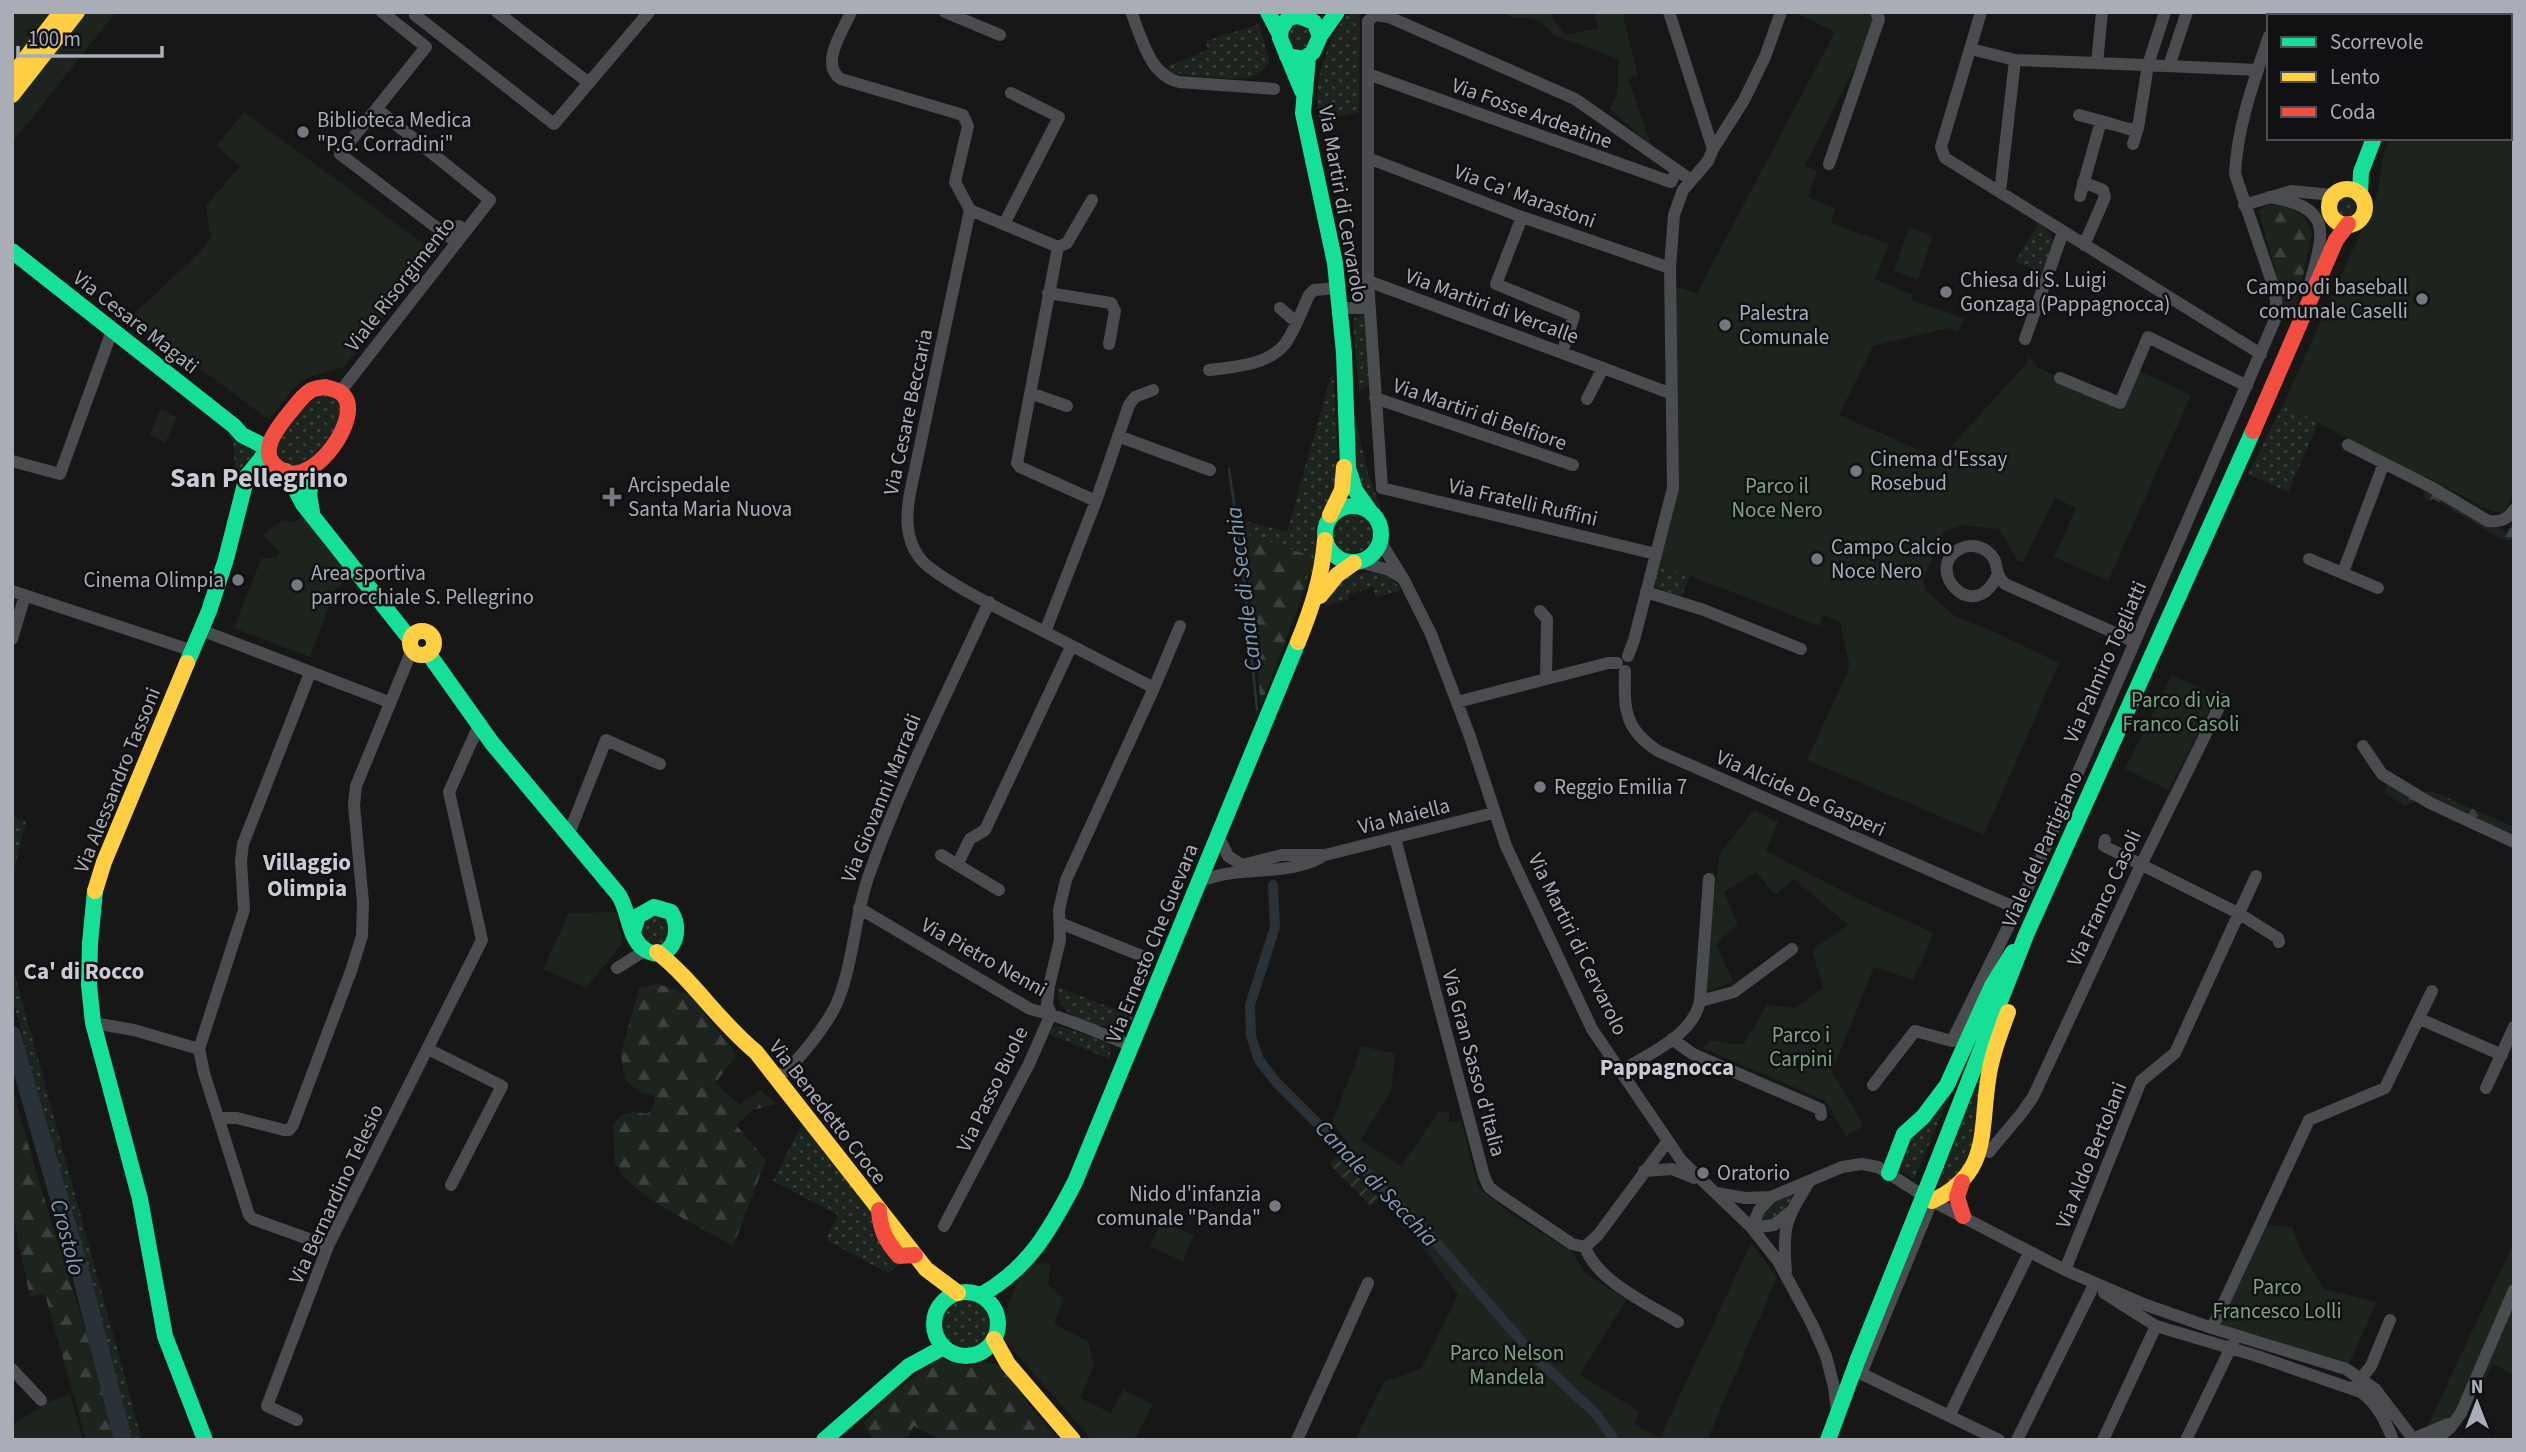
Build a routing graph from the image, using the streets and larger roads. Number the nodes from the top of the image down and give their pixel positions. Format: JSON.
{"nodes":[{"id":1,"x":61,"y":12,"type":"edge"},
{"id":2,"x":77,"y":12,"type":"edge"},
{"id":3,"x":382,"y":12,"type":"edge"},
{"id":4,"x":496,"y":12,"type":"edge"},
{"id":5,"x":649,"y":12,"type":"edge"},
{"id":6,"x":851,"y":12,"type":"edge"},
{"id":7,"x":945,"y":12,"type":"edge"},
{"id":8,"x":1131,"y":12,"type":"edge"},
{"id":9,"x":1268,"y":12,"type":"edge"},
{"id":10,"x":1326,"y":12,"type":"edge"},
{"id":11,"x":1337,"y":12,"type":"edge"},
{"id":12,"x":1669,"y":12,"type":"edge"},
{"id":13,"x":1781,"y":12,"type":"edge"},
{"id":14,"x":1876,"y":12,"type":"edge"},
{"id":15,"x":1981,"y":12,"type":"edge"},
{"id":16,"x":2102,"y":12,"type":"edge"},
{"id":17,"x":2165,"y":12,"type":"edge"},
{"id":18,"x":2187,"y":12,"type":"edge"},
{"id":19,"x":416,"y":14,"type":"edge"},
{"id":20,"x":1298,"y":15,"type":"edge"},
{"id":21,"x":403,"y":29,"type":"junction"},
{"id":22,"x":1279,"y":33,"type":"junction"},
{"id":23,"x":1000,"y":35,"type":"dead end"},
{"id":24,"x":1320,"y":36,"type":"junction"},
{"id":25,"x":2267,"y":42,"type":"edge"},
{"id":26,"x":1971,"y":49,"type":"junction"},
{"id":27,"x":1287,"y":56,"type":"junction"},
{"id":28,"x":1308,"y":57,"type":"junction"},
{"id":29,"x":2015,"y":60,"type":"junction"},
{"id":30,"x":2097,"y":63,"type":"junction"},
{"id":31,"x":2148,"y":65,"type":"junction"},
{"id":32,"x":2169,"y":66,"type":"junction"},
{"id":33,"x":2258,"y":70,"type":"junction"},
{"id":34,"x":1368,"y":74,"type":"junction"},
{"id":35,"x":12,"y":76,"type":"edge"},
{"id":36,"x":589,"y":82,"type":"junction"},
{"id":37,"x":1274,"y":89,"type":"dead end"},
{"id":38,"x":1302,"y":91,"type":"junction"},
{"id":39,"x":1011,"y":93,"type":"dead end"},
{"id":40,"x":12,"y":95,"type":"edge"},
{"id":41,"x":377,"y":109,"type":"junction"},
{"id":42,"x":2079,"y":115,"type":"dead end"},
{"id":43,"x":2101,"y":121,"type":"junction"},
{"id":44,"x":2138,"y":128,"type":"junction"},
{"id":45,"x":2373,"y":140,"type":"edge"},
{"id":46,"x":2133,"y":144,"type":"dead end"},
{"id":47,"x":1713,"y":149,"type":"junction"},
{"id":48,"x":1368,"y":158,"type":"junction"},
{"id":49,"x":1829,"y":164,"type":"dead end"},
{"id":50,"x":1676,"y":170,"type":"junction"},
{"id":51,"x":1691,"y":180,"type":"junction"},
{"id":52,"x":2083,"y":182,"type":"junction"},
{"id":53,"x":2000,"y":192,"type":"junction"},
{"id":54,"x":2080,"y":195,"type":"dead end"},
{"id":55,"x":2342,"y":196,"type":"junction"},
{"id":56,"x":2269,"y":197,"type":"junction"},
{"id":57,"x":1092,"y":200,"type":"dead end"},
{"id":58,"x":2244,"y":205,"type":"junction"},
{"id":59,"x":970,"y":210,"type":"junction"},
{"id":60,"x":1522,"y":217,"type":"junction"},
{"id":61,"x":2342,"y":223,"type":"junction"},
{"id":62,"x":1004,"y":224,"type":"junction"},
{"id":63,"x":2063,"y":232,"type":"junction"},
{"id":64,"x":456,"y":235,"type":"junction"},
{"id":65,"x":2084,"y":245,"type":"junction"},
{"id":66,"x":1058,"y":247,"type":"junction"},
{"id":67,"x":12,"y":251,"type":"edge"},
{"id":68,"x":1670,"y":268,"type":"junction"},
{"id":69,"x":1368,"y":281,"type":"junction"},
{"id":70,"x":1338,"y":288,"type":"junction"},
{"id":71,"x":1048,"y":293,"type":"junction"},
{"id":72,"x":1280,"y":308,"type":"dead end"},
{"id":73,"x":1340,"y":308,"type":"junction"},
{"id":74,"x":1370,"y":308,"type":"junction"},
{"id":75,"x":2306,"y":310,"type":"junction"},
{"id":76,"x":1296,"y":322,"type":"junction"},
{"id":77,"x":112,"y":331,"type":"junction"},
{"id":78,"x":2025,"y":339,"type":"dead end"},
{"id":79,"x":1109,"y":344,"type":"dead end"},
{"id":80,"x":1562,"y":353,"type":"junction"},
{"id":81,"x":2261,"y":354,"type":"junction"},
{"id":82,"x":1602,"y":368,"type":"junction"},
{"id":83,"x":1209,"y":370,"type":"dead end"},
{"id":84,"x":2060,"y":378,"type":"dead end"},
{"id":85,"x":2247,"y":386,"type":"junction"},
{"id":86,"x":1153,"y":390,"type":"dead end"},
{"id":87,"x":340,"y":392,"type":"junction"},
{"id":88,"x":1030,"y":393,"type":"junction"},
{"id":89,"x":1672,"y":394,"type":"junction"},
{"id":90,"x":1375,"y":398,"type":"junction"},
{"id":91,"x":1587,"y":399,"type":"dead end"},
{"id":92,"x":1068,"y":406,"type":"dead end"},
{"id":93,"x":1118,"y":436,"type":"junction"},
{"id":94,"x":2348,"y":445,"type":"dead end"},
{"id":95,"x":1347,"y":451,"type":"junction"},
{"id":96,"x":274,"y":454,"type":"junction"},
{"id":97,"x":12,"y":461,"type":"edge"},
{"id":98,"x":2384,"y":463,"type":"junction"},
{"id":99,"x":1573,"y":465,"type":"dead end"},
{"id":100,"x":313,"y":469,"type":"junction"},
{"id":101,"x":1210,"y":470,"type":"dead end"},
{"id":102,"x":1096,"y":501,"type":"junction"},
{"id":103,"x":2514,"y":510,"type":"edge"},
{"id":104,"x":1372,"y":514,"type":"junction"},
{"id":105,"x":313,"y":515,"type":"junction"},
{"id":106,"x":1330,"y":516,"type":"junction"},
{"id":107,"x":1382,"y":533,"type":"junction"},
{"id":108,"x":1325,"y":540,"type":"junction"},
{"id":109,"x":1656,"y":554,"type":"junction"},
{"id":110,"x":2309,"y":559,"type":"dead end"},
{"id":111,"x":1357,"y":562,"type":"junction"},
{"id":112,"x":2343,"y":572,"type":"junction"},
{"id":113,"x":1997,"y":576,"type":"junction"},
{"id":114,"x":1404,"y":580,"type":"junction"},
{"id":115,"x":2378,"y":587,"type":"dead end"},
{"id":116,"x":1646,"y":592,"type":"junction"},
{"id":117,"x":19,"y":593,"type":"edge"},
{"id":118,"x":989,"y":602,"type":"junction"},
{"id":119,"x":1313,"y":607,"type":"junction"},
{"id":120,"x":1540,"y":611,"type":"dead end"},
{"id":121,"x":1180,"y":626,"type":"dead end"},
{"id":122,"x":201,"y":630,"type":"junction"},
{"id":123,"x":1045,"y":632,"type":"junction"},
{"id":124,"x":12,"y":639,"type":"edge"},
{"id":125,"x":2135,"y":642,"type":"junction"},
{"id":126,"x":411,"y":644,"type":"junction"},
{"id":127,"x":1071,"y":647,"type":"junction"},
{"id":128,"x":1801,"y":649,"type":"dead end"},
{"id":129,"x":193,"y":650,"type":"junction"},
{"id":130,"x":1623,"y":663,"type":"junction"},
{"id":131,"x":310,"y":673,"type":"junction"},
{"id":132,"x":1546,"y":679,"type":"junction"},
{"id":133,"x":1154,"y":688,"type":"junction"},
{"id":134,"x":2223,"y":699,"type":"dead end"},
{"id":135,"x":389,"y":702,"type":"junction"},
{"id":136,"x":1457,"y":702,"type":"junction"},
{"id":137,"x":479,"y":724,"type":"junction"},
{"id":138,"x":2363,"y":746,"type":"dead end"},
{"id":139,"x":660,"y":764,"type":"dead end"},
{"id":140,"x":1493,"y":813,"type":"junction"},
{"id":141,"x":568,"y":836,"type":"junction"},
{"id":142,"x":1219,"y":837,"type":"junction"},
{"id":143,"x":1395,"y":838,"type":"junction"},
{"id":144,"x":2105,"y":840,"type":"dead end"},
{"id":145,"x":2514,"y":842,"type":"edge"},
{"id":146,"x":941,"y":855,"type":"dead end"},
{"id":147,"x":1325,"y":855,"type":"junction"},
{"id":148,"x":2141,"y":864,"type":"junction"},
{"id":149,"x":957,"y":865,"type":"junction"},
{"id":150,"x":2256,"y":876,"type":"dead end"},
{"id":151,"x":1709,"y":879,"type":"dead end"},
{"id":152,"x":1201,"y":881,"type":"junction"},
{"id":153,"x":999,"y":890,"type":"dead end"},
{"id":154,"x":620,"y":895,"type":"junction"},
{"id":155,"x":2014,"y":905,"type":"junction"},
{"id":156,"x":859,"y":908,"type":"junction"},
{"id":157,"x":648,"y":909,"type":"junction"},
{"id":158,"x":2238,"y":913,"type":"junction"},
{"id":159,"x":1060,"y":923,"type":"junction"},
{"id":160,"x":2029,"y":927,"type":"junction"},
{"id":161,"x":2279,"y":942,"type":"dead end"},
{"id":162,"x":644,"y":944,"type":"junction"},
{"id":163,"x":673,"y":945,"type":"junction"},
{"id":164,"x":1792,"y":949,"type":"dead end"},
{"id":165,"x":1147,"y":958,"type":"dead end"},
{"id":166,"x":694,"y":985,"type":"junction"},
{"id":167,"x":2432,"y":991,"type":"dead end"},
{"id":168,"x":1700,"y":1001,"type":"junction"},
{"id":169,"x":1051,"y":1014,"type":"junction"},
{"id":170,"x":2420,"y":1019,"type":"junction"},
{"id":171,"x":93,"y":1023,"type":"junction"},
{"id":172,"x":2514,"y":1027,"type":"edge"},
{"id":173,"x":1672,"y":1039,"type":"junction"},
{"id":174,"x":1132,"y":1045,"type":"junction"},
{"id":175,"x":199,"y":1049,"type":"junction"},
{"id":176,"x":428,"y":1049,"type":"junction"},
{"id":177,"x":2502,"y":1055,"type":"junction"},
{"id":178,"x":1620,"y":1071,"type":"junction"},
{"id":179,"x":775,"y":1078,"type":"junction"},
{"id":180,"x":1873,"y":1085,"type":"dead end"},
{"id":181,"x":2486,"y":1088,"type":"dead end"},
{"id":182,"x":1821,"y":1115,"type":"dead end"},
{"id":183,"x":219,"y":1118,"type":"junction"},
{"id":184,"x":1667,"y":1142,"type":"junction"},
{"id":185,"x":1989,"y":1152,"type":"dead end"},
{"id":186,"x":1644,"y":1171,"type":"junction"},
{"id":187,"x":1889,"y":1173,"type":"junction"},
{"id":188,"x":1962,"y":1181,"type":"junction"},
{"id":189,"x":1702,"y":1182,"type":"junction"},
{"id":190,"x":1809,"y":1182,"type":"junction"},
{"id":191,"x":451,"y":1185,"type":"dead end"},
{"id":192,"x":1715,"y":1193,"type":"junction"},
{"id":193,"x":1771,"y":1197,"type":"junction"},
{"id":194,"x":1932,"y":1200,"type":"junction"},
{"id":195,"x":1790,"y":1212,"type":"junction"},
{"id":196,"x":1963,"y":1216,"type":"junction"},
{"id":197,"x":944,"y":1226,"type":"dead end"},
{"id":198,"x":1752,"y":1228,"type":"junction"},
{"id":199,"x":328,"y":1246,"type":"junction"},
{"id":200,"x":1585,"y":1247,"type":"junction"},
{"id":201,"x":2029,"y":1252,"type":"junction"},
{"id":202,"x":926,"y":1269,"type":"junction"},
{"id":203,"x":2065,"y":1270,"type":"junction"},
{"id":204,"x":1786,"y":1275,"type":"junction"},
{"id":205,"x":1368,"y":1283,"type":"dead end"},
{"id":206,"x":2093,"y":1287,"type":"junction"},
{"id":207,"x":2514,"y":1290,"type":"edge"},
{"id":208,"x":958,"y":1293,"type":"junction"},
{"id":209,"x":986,"y":1300,"type":"junction"},
{"id":210,"x":942,"y":1303,"type":"junction"},
{"id":211,"x":2390,"y":1320,"type":"dead end"},
{"id":212,"x":1678,"y":1322,"type":"dead end"},
{"id":213,"x":2156,"y":1326,"type":"junction"},
{"id":214,"x":2212,"y":1328,"type":"junction"},
{"id":215,"x":935,"y":1332,"type":"junction"},
{"id":216,"x":2236,"y":1336,"type":"junction"},
{"id":217,"x":988,"y":1345,"type":"junction"},
{"id":218,"x":944,"y":1347,"type":"junction"},
{"id":219,"x":2230,"y":1349,"type":"junction"},
{"id":220,"x":909,"y":1366,"type":"junction"},
{"id":221,"x":12,"y":1369,"type":"edge"},
{"id":222,"x":2358,"y":1383,"type":"junction"},
{"id":223,"x":41,"y":1400,"type":"dead end"},
{"id":224,"x":1838,"y":1413,"type":"junction"},
{"id":225,"x":1949,"y":1416,"type":"junction"},
{"id":226,"x":297,"y":1420,"type":"dead end"},
{"id":227,"x":2455,"y":1421,"type":"junction"},
{"id":228,"x":2411,"y":1438,"type":"edge"},
{"id":229,"x":205,"y":1440,"type":"edge"},
{"id":230,"x":824,"y":1440,"type":"edge"},
{"id":231,"x":1073,"y":1440,"type":"edge"},
{"id":232,"x":1297,"y":1440,"type":"edge"},
{"id":233,"x":1828,"y":1440,"type":"edge"},
{"id":234,"x":2000,"y":1440,"type":"edge"},
{"id":235,"x":2017,"y":1440,"type":"edge"},
{"id":236,"x":2103,"y":1440,"type":"edge"},
{"id":237,"x":2186,"y":1440,"type":"edge"},
{"id":238,"x":2393,"y":1440,"type":"edge"},
{"id":239,"x":2435,"y":1440,"type":"edge"}],
"edges":[{"from":1,"to":35,"type":"street"},
{"from":2,"to":40,"type":"street"},
{"from":3,"to":21,"type":"street"},
{"from":4,"to":36,"type":"street"},
{"from":5,"to":36,"type":"street"},
{"from":6,"to":59,"type":"street"},
{"from":7,"to":23,"type":"street"},
{"from":8,"to":37,"type":"street"},
{"from":9,"to":22,"type":"street","name":"Via Martiri di Cervarolo"},
{"from":10,"to":20,"type":"street"},
{"from":11,"to":24,"type":"street","name":"Via Martiri di Cervarolo"},
{"from":12,"to":47,"type":"street"},
{"from":13,"to":47,"type":"street","name":"Via Alcide De Gasperi"},
{"from":14,"to":49,"type":"street"},
{"from":15,"to":26,"type":"street"},
{"from":16,"to":30,"type":"street"},
{"from":17,"to":31,"type":"street"},
{"from":18,"to":32,"type":"street"},
{"from":19,"to":21,"type":"street"},
{"from":19,"to":36,"type":"street"},
{"from":20,"to":22,"type":"street"},
{"from":20,"to":24,"type":"street"},
{"from":21,"to":41,"type":"street"},
{"from":22,"to":27,"type":"street","name":"Via Martiri di Cervarolo"},
{"from":24,"to":28,"type":"street","name":"Via Martiri di Cervarolo"},
{"from":25,"to":33,"type":"street","name":"Via Palmiro Togliatti"},
{"from":26,"to":29,"type":"street"},
{"from":26,"to":53,"type":"street"},
{"from":27,"to":28,"type":"street"},
{"from":27,"to":38,"type":"street","name":"Via Martiri di Cervarolo"},
{"from":28,"to":38,"type":"street","name":"Via Martiri di Cervarolo"},
{"from":29,"to":30,"type":"street"},
{"from":29,"to":53,"type":"street"},
{"from":30,"to":31,"type":"street"},
{"from":31,"to":32,"type":"street"},
{"from":31,"to":44,"type":"street"},
{"from":32,"to":33,"type":"street"},
{"from":33,"to":58,"type":"street","name":"Via Palmiro Togliatti"},
{"from":34,"to":48,"type":"street"},
{"from":34,"to":50,"type":"street","name":"Via Fosse Ardeatine"},
{"from":34,"to":50,"type":"street"},
{"from":38,"to":70,"type":"street","name":"Via Martiri di Cervarolo"},
{"from":39,"to":62,"type":"street"},
{"from":41,"to":64,"type":"street","name":"Viale Risorgimento"},
{"from":41,"to":64,"type":"street"},
{"from":42,"to":43,"type":"street"},
{"from":43,"to":44,"type":"street"},
{"from":43,"to":52,"type":"street"},
{"from":44,"to":46,"type":"street"},
{"from":45,"to":55,"type":"street"},
{"from":47,"to":51,"type":"street","name":"Via Alcide De Gasperi"},
{"from":48,"to":60,"type":"street","name":"Via Ca' Marastoni"},
{"from":48,"to":69,"type":"street"},
{"from":50,"to":51,"type":"street"},
{"from":51,"to":68,"type":"street","name":"Via Alcide De Gasperi"},
{"from":52,"to":54,"type":"street"},
{"from":52,"to":65,"type":"street"},
{"from":53,"to":63,"type":"street"},
{"from":55,"to":56,"type":"street"},
{"from":55,"to":61,"type":"street"},
{"from":55,"to":61,"type":"street"},
{"from":56,"to":58,"type":"street"},
{"from":56,"to":75,"type":"street","name":"Viale del Partigiano"},
{"from":57,"to":66,"type":"street"},
{"from":58,"to":81,"type":"street","name":"Via Palmiro Togliatti"},
{"from":59,"to":62,"type":"street"},
{"from":59,"to":118,"type":"street","name":"Via Cesare Beccaria"},
{"from":60,"to":68,"type":"street","name":"Via Ca' Marastoni"},
{"from":60,"to":80,"type":"street"},
{"from":61,"to":75,"type":"street","name":"Viale del Partigiano"},
{"from":62,"to":66,"type":"street"},
{"from":63,"to":65,"type":"street"},
{"from":63,"to":78,"type":"street"},
{"from":64,"to":87,"type":"street","name":"Viale Risorgimento"},
{"from":65,"to":81,"type":"street"},
{"from":66,"to":71,"type":"street"},
{"from":67,"to":77,"type":"street","name":"Via Cesare Magati"},
{"from":68,"to":89,"type":"street","name":"Via Alcide De Gasperi"},
{"from":69,"to":74,"type":"street"},
{"from":69,"to":80,"type":"street","name":"Via Martiri di Vercalle"},
{"from":70,"to":73,"type":"street","name":"Via Martiri di Cervarolo"},
{"from":70,"to":76,"type":"street"},
{"from":71,"to":79,"type":"street"},
{"from":71,"to":88,"type":"street"},
{"from":72,"to":76,"type":"street"},
{"from":73,"to":74,"type":"street"},
{"from":73,"to":95,"type":"street","name":"Via Martiri di Cervarolo"},
{"from":74,"to":90,"type":"street"},
{"from":75,"to":160,"type":"street","name":"Viale del Partigiano"},
{"from":76,"to":83,"type":"street"},
{"from":77,"to":96,"type":"street","name":"Via Cesare Magati"},
{"from":77,"to":97,"type":"street"},
{"from":80,"to":82,"type":"street","name":"Via Martiri di Vercalle"},
{"from":81,"to":85,"type":"street","name":"Via Palmiro Togliatti"},
{"from":82,"to":89,"type":"street","name":"Via Martiri di Vercalle"},
{"from":82,"to":91,"type":"street"},
{"from":84,"to":85,"type":"street"},
{"from":85,"to":125,"type":"street","name":"Via Palmiro Togliatti"},
{"from":86,"to":93,"type":"street"},
{"from":87,"to":96,"type":"street","name":"Via Alessandro Tassoni"},
{"from":87,"to":100,"type":"street"},
{"from":88,"to":92,"type":"street"},
{"from":88,"to":102,"type":"street"},
{"from":89,"to":109,"type":"street","name":"Via Alcide De Gasperi"},
{"from":90,"to":99,"type":"street","name":"Via Martiri di Belfiore"},
{"from":90,"to":109,"type":"street","name":"Via Fratelli Ruffini"},
{"from":93,"to":101,"type":"street"},
{"from":93,"to":102,"type":"street"},
{"from":94,"to":98,"type":"street"},
{"from":95,"to":104,"type":"street","name":"Via Martiri di Cervarolo"},
{"from":95,"to":106,"type":"street","name":"Via Martiri di Cervarolo"},
{"from":96,"to":100,"type":"street","name":"Via Cesare Magati"},
{"from":96,"to":105,"type":"street"},
{"from":96,"to":122,"type":"street","name":"Via Alessandro Tassoni"},
{"from":98,"to":103,"type":"street"},
{"from":98,"to":112,"type":"street"},
{"from":100,"to":105,"type":"street"},
{"from":102,"to":123,"type":"street"},
{"from":104,"to":106,"type":"street"},
{"from":104,"to":107,"type":"street","name":"Via Martiri di Cervarolo"},
{"from":105,"to":126,"type":"street"},
{"from":106,"to":108,"type":"street","name":"Via Martiri di Cervarolo"},
{"from":107,"to":111,"type":"street"},
{"from":107,"to":114,"type":"street","name":"Via Martiri di Cervarolo"},
{"from":108,"to":111,"type":"street"},
{"from":108,"to":119,"type":"street","name":"Via Ernesto Che Guevara"},
{"from":109,"to":116,"type":"street","name":"Via Alcide De Gasperi"},
{"from":110,"to":112,"type":"street"},
{"from":111,"to":114,"type":"street"},
{"from":111,"to":119,"type":"street","name":"Via Ernesto Che Guevara"},
{"from":112,"to":115,"type":"street"},
{"from":113,"to":113,"type":"street"},
{"from":113,"to":125,"type":"street"},
{"from":114,"to":136,"type":"street","name":"Via Martiri di Cervarolo"},
{"from":116,"to":128,"type":"street"},
{"from":116,"to":130,"type":"street","name":"Via Alcide De Gasperi"},
{"from":117,"to":124,"type":"street"},
{"from":117,"to":129,"type":"street"},
{"from":118,"to":123,"type":"street","name":"Via Cesare Beccaria"},
{"from":118,"to":156,"type":"street","name":"Via Giovanni Marradi"},
{"from":119,"to":142,"type":"street","name":"Via Ernesto Che Guevara"},
{"from":120,"to":132,"type":"street"},
{"from":121,"to":133,"type":"street","name":"Via Passo Buole"},
{"from":122,"to":129,"type":"street","name":"Via Alessandro Tassoni"},
{"from":122,"to":131,"type":"street"},
{"from":123,"to":127,"type":"street"},
{"from":125,"to":155,"type":"street","name":"Via Palmiro Togliatti"},
{"from":126,"to":135,"type":"street"},
{"from":126,"to":137,"type":"street","name":"Via Benedetto Croce"},
{"from":127,"to":133,"type":"street"},
{"from":127,"to":149,"type":"street"},
{"from":129,"to":171,"type":"street","name":"Via Alessandro Tassoni"},
{"from":130,"to":132,"type":"street"},
{"from":130,"to":155,"type":"street","name":"Via Alcide De Gasperi"},
{"from":131,"to":135,"type":"street"},
{"from":131,"to":175,"type":"street"},
{"from":132,"to":136,"type":"street"},
{"from":133,"to":159,"type":"street","name":"Via Passo Buole"},
{"from":134,"to":148,"type":"street","name":"Via Franco Casoli"},
{"from":135,"to":183,"type":"street"},
{"from":136,"to":140,"type":"street","name":"Via Martiri di Cervarolo"},
{"from":137,"to":141,"type":"street","name":"Via Benedetto Croce"},
{"from":137,"to":176,"type":"street","name":"Via Bernardino Telesio"},
{"from":138,"to":145,"type":"street"},
{"from":139,"to":141,"type":"street"},
{"from":140,"to":143,"type":"street","name":"Via Maiella"},
{"from":140,"to":178,"type":"street","name":"Via Martiri di Cervarolo"},
{"from":141,"to":154,"type":"street","name":"Via Benedetto Croce"},
{"from":142,"to":147,"type":"street","name":"Via Maiella"},
{"from":142,"to":152,"type":"street","name":"Via Ernesto Che Guevara"},
{"from":143,"to":147,"type":"street","name":"Via Maiella"},
{"from":143,"to":200,"type":"street","name":"Via Gran Sasso d'Italia"},
{"from":144,"to":148,"type":"street"},
{"from":146,"to":149,"type":"street"},
{"from":147,"to":152,"type":"street","name":"Via Maiella"},
{"from":148,"to":158,"type":"street"},
{"from":148,"to":185,"type":"street","name":"Via Franco Casoli"},
{"from":149,"to":153,"type":"street"},
{"from":150,"to":158,"type":"street","name":"Via Aldo Bertolani"},
{"from":151,"to":168,"type":"street"},
{"from":152,"to":174,"type":"street","name":"Via Ernesto Che Guevara"},
{"from":154,"to":157,"type":"street","name":"Via Benedetto Croce"},
{"from":154,"to":162,"type":"street","name":"Via Benedetto Croce"},
{"from":155,"to":180,"type":"street","name":"Via Palmiro Togliatti"},
{"from":156,"to":169,"type":"street","name":"Via Pietro Nenni"},
{"from":156,"to":179,"type":"street","name":"Via Giovanni Marradi"},
{"from":157,"to":162,"type":"street"},
{"from":157,"to":163,"type":"street"},
{"from":158,"to":161,"type":"street"},
{"from":158,"to":203,"type":"street","name":"Via Aldo Bertolani"},
{"from":159,"to":165,"type":"street"},
{"from":159,"to":169,"type":"street","name":"Via Passo Buole"},
{"from":160,"to":187,"type":"street"},
{"from":160,"to":188,"type":"street"},
{"from":160,"to":224,"type":"street","name":"Viale del Partigiano","bridge":true},
{"from":162,"to":163,"type":"street"},
{"from":162,"to":166,"type":"street","name":"Via Benedetto Croce"},
{"from":163,"to":166,"type":"street","name":"Via Benedetto Croce"},
{"from":164,"to":168,"type":"street"},
{"from":166,"to":179,"type":"street","name":"Via Benedetto Croce"},
{"from":167,"to":170,"type":"street"},
{"from":168,"to":173,"type":"street"},
{"from":169,"to":174,"type":"street","name":"Via Pietro Nenni"},
{"from":169,"to":197,"type":"street","name":"Via Passo Buole"},
{"from":170,"to":177,"type":"street"},
{"from":170,"to":214,"type":"street"},
{"from":171,"to":175,"type":"street"},
{"from":171,"to":229,"type":"street","name":"Via Alessandro Tassoni"},
{"from":172,"to":177,"type":"street"},
{"from":173,"to":178,"type":"street"},
{"from":173,"to":182,"type":"street"},
{"from":174,"to":209,"type":"street","name":"Via Ernesto Che Guevara"},
{"from":175,"to":183,"type":"street"},
{"from":176,"to":191,"type":"street"},
{"from":176,"to":199,"type":"street","name":"Via Bernardino Telesio"},
{"from":177,"to":181,"type":"street"},
{"from":178,"to":184,"type":"street","name":"Via Martiri di Cervarolo"},
{"from":179,"to":202,"type":"street","name":"Via Benedetto Croce"},
{"from":183,"to":199,"type":"street"},
{"from":184,"to":186,"type":"street"},
{"from":184,"to":189,"type":"street","name":"Via Martiri di Cervarolo"},
{"from":186,"to":189,"type":"street"},
{"from":186,"to":200,"type":"street"},
{"from":187,"to":190,"type":"street"},
{"from":187,"to":194,"type":"street"},
{"from":188,"to":194,"type":"street"},
{"from":188,"to":196,"type":"street"},
{"from":189,"to":192,"type":"street","name":"Via Martiri di Cervarolo"},
{"from":190,"to":193,"type":"street"},
{"from":190,"to":195,"type":"street"},
{"from":192,"to":193,"type":"street"},
{"from":192,"to":198,"type":"street","name":"Via Martiri di Cervarolo"},
{"from":193,"to":198,"type":"street"},
{"from":194,"to":196,"type":"street"},
{"from":194,"to":225,"type":"street"},
{"from":195,"to":198,"type":"street"},
{"from":195,"to":204,"type":"street"},
{"from":196,"to":201,"type":"street"},
{"from":198,"to":204,"type":"street","name":"Via Martiri di Cervarolo"},
{"from":199,"to":226,"type":"street","name":"Via Bernardino Telesio"},
{"from":200,"to":212,"type":"street","name":"Via Gran Sasso d'Italia"},
{"from":201,"to":203,"type":"street"},
{"from":201,"to":225,"type":"street"},
{"from":202,"to":208,"type":"street","name":"Via Benedetto Croce"},
{"from":202,"to":210,"type":"street","name":"Via Benedetto Croce"},
{"from":203,"to":206,"type":"street"},
{"from":203,"to":214,"type":"street"},
{"from":204,"to":224,"type":"street","name":"Via Martiri di Cervarolo"},
{"from":205,"to":232,"type":"street"},
{"from":206,"to":213,"type":"street"},
{"from":206,"to":235,"type":"street"},
{"from":207,"to":227,"type":"street"},
{"from":208,"to":209,"type":"street"},
{"from":208,"to":210,"type":"street"},
{"from":209,"to":217,"type":"street"},
{"from":210,"to":215,"type":"street"},
{"from":211,"to":222,"type":"street"},
{"from":213,"to":219,"type":"street"},
{"from":213,"to":236,"type":"street"},
{"from":214,"to":216,"type":"street"},
{"from":215,"to":218,"type":"street"},
{"from":215,"to":220,"type":"street"},
{"from":216,"to":219,"type":"street"},
{"from":216,"to":222,"type":"street"},
{"from":217,"to":218,"type":"street"},
{"from":217,"to":231,"type":"street"},
{"from":218,"to":220,"type":"street"},
{"from":219,"to":222,"type":"street"},
{"from":219,"to":237,"type":"street"},
{"from":220,"to":230,"type":"street"},
{"from":221,"to":223,"type":"street"},
{"from":222,"to":228,"type":"street"},
{"from":222,"to":238,"type":"street"},
{"from":224,"to":233,"type":"street"},
{"from":225,"to":234,"type":"street"},
{"from":227,"to":228,"type":"street"},
{"from":227,"to":239,"type":"street"}]}
